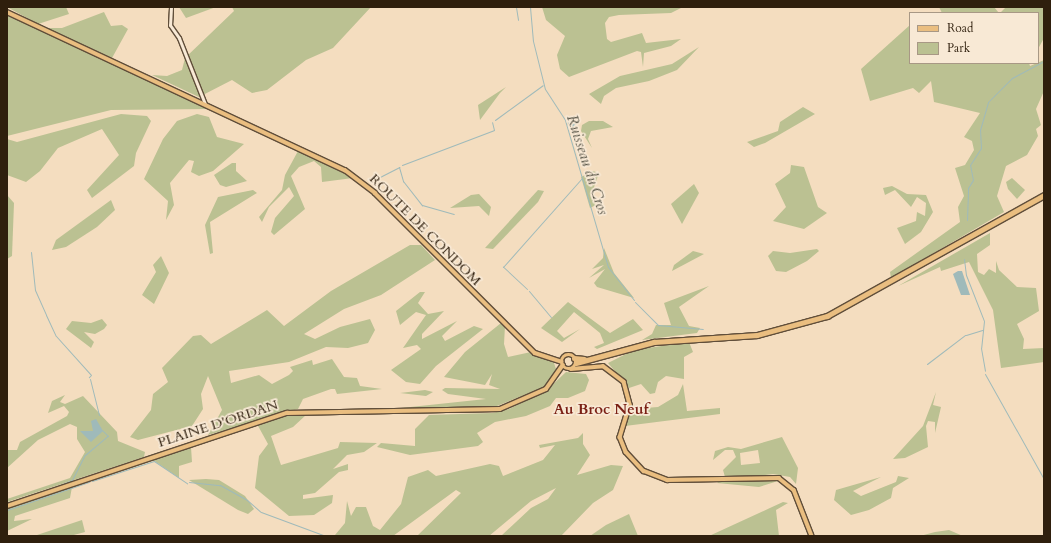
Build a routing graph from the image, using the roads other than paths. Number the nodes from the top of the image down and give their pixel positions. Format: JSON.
{"nodes":[{"id":1,"x":171,"y":7,"type":"edge"},
{"id":2,"x":7,"y":12,"type":"edge"},
{"id":3,"x":205,"y":104,"type":"junction"},
{"id":4,"x":1044,"y":195,"type":"edge"},
{"id":5,"x":563,"y":362,"type":"junction"},
{"id":6,"x":572,"y":365,"type":"junction"},
{"id":7,"x":556,"y":378,"type":"junction"},
{"id":8,"x":7,"y":506,"type":"edge"},
{"id":9,"x":812,"y":536,"type":"edge"}],
"edges":[{"from":1,"to":3,"type":"street"},
{"from":2,"to":3,"type":"main road","name":"ROUTE DE CONDOM"},
{"from":3,"to":5,"type":"main road","name":"ROUTE DE CONDOM"},
{"from":4,"to":6,"type":"highway"},
{"from":5,"to":6,"type":"main road","name":"ROUTE DE CONDOM"},
{"from":5,"to":6,"type":"main road"},
{"from":5,"to":7,"type":"main road","name":"PLAINE D'ORDAN"},
{"from":6,"to":7,"type":"main road","name":"PLAINE D'ORDAN"},
{"from":6,"to":9,"type":"main road"},
{"from":7,"to":8,"type":"main road","name":"PLAINE D'ORDAN"}]}
